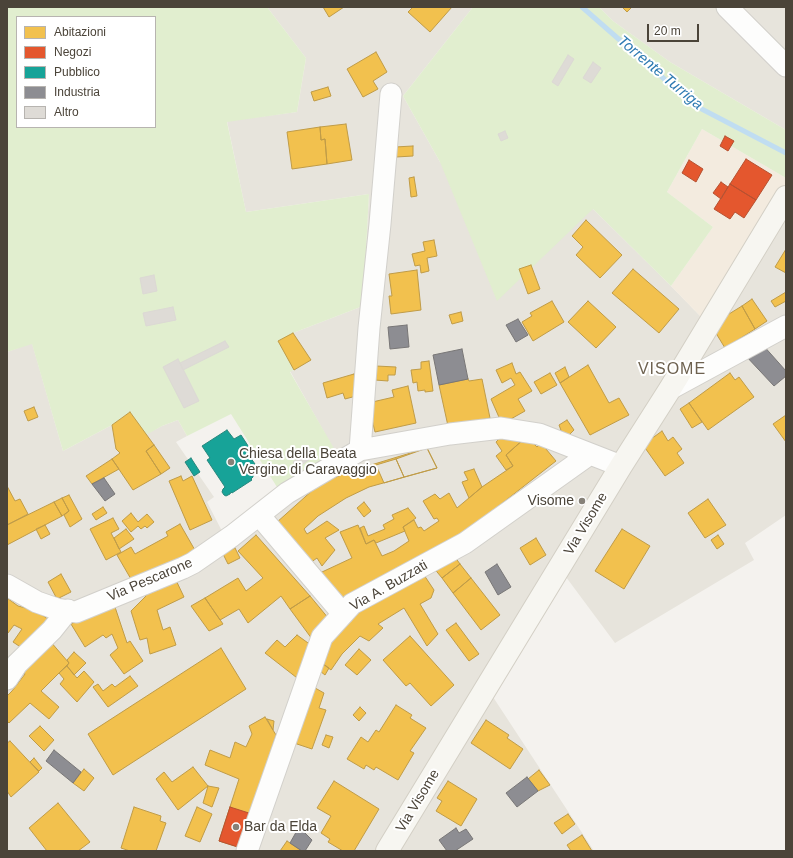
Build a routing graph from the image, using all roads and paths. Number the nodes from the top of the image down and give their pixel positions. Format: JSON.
{"nodes":[{"id":1,"x":727,"y":7,"type":"edge"},
{"id":2,"x":786,"y":66,"type":"edge"},
{"id":3,"x":392,"y":94,"type":"dead end"},
{"id":4,"x":786,"y":198,"type":"edge"},
{"id":5,"x":786,"y":326,"type":"edge"},
{"id":6,"x":670,"y":389,"type":"junction"},
{"id":7,"x":360,"y":450,"type":"junction"},
{"id":8,"x":590,"y":454,"type":"junction"},
{"id":9,"x":621,"y":466,"type":"junction"},
{"id":10,"x":253,"y":520,"type":"junction"},
{"id":11,"x":7,"y":585,"type":"edge"},
{"id":12,"x":68,"y":610,"type":"junction"},
{"id":13,"x":343,"y":614,"type":"junction"},
{"id":14,"x":7,"y":679,"type":"edge"},
{"id":15,"x":246,"y":851,"type":"edge"},
{"id":16,"x":387,"y":851,"type":"edge"}],
"edges":[{"from":1,"to":2,"type":"street"},
{"from":3,"to":7,"type":"street"},
{"from":4,"to":6,"type":"street","name":"Via Visome"},
{"from":5,"to":6,"type":"street"},
{"from":6,"to":9,"type":"street","name":"Via Visome"},
{"from":7,"to":8,"type":"street"},
{"from":7,"to":10,"type":"street","name":"Via Pescarone"},
{"from":8,"to":9,"type":"street"},
{"from":8,"to":13,"type":"street","name":"Via A. Buzzati"},
{"from":9,"to":16,"type":"street","name":"Via Visome"},
{"from":10,"to":12,"type":"street","name":"Via Pescarone"},
{"from":10,"to":13,"type":"street"},
{"from":11,"to":12,"type":"street","name":"Via Pescarone"},
{"from":12,"to":14,"type":"street"},
{"from":13,"to":15,"type":"street","name":"Via A. Buzzati"}]}
